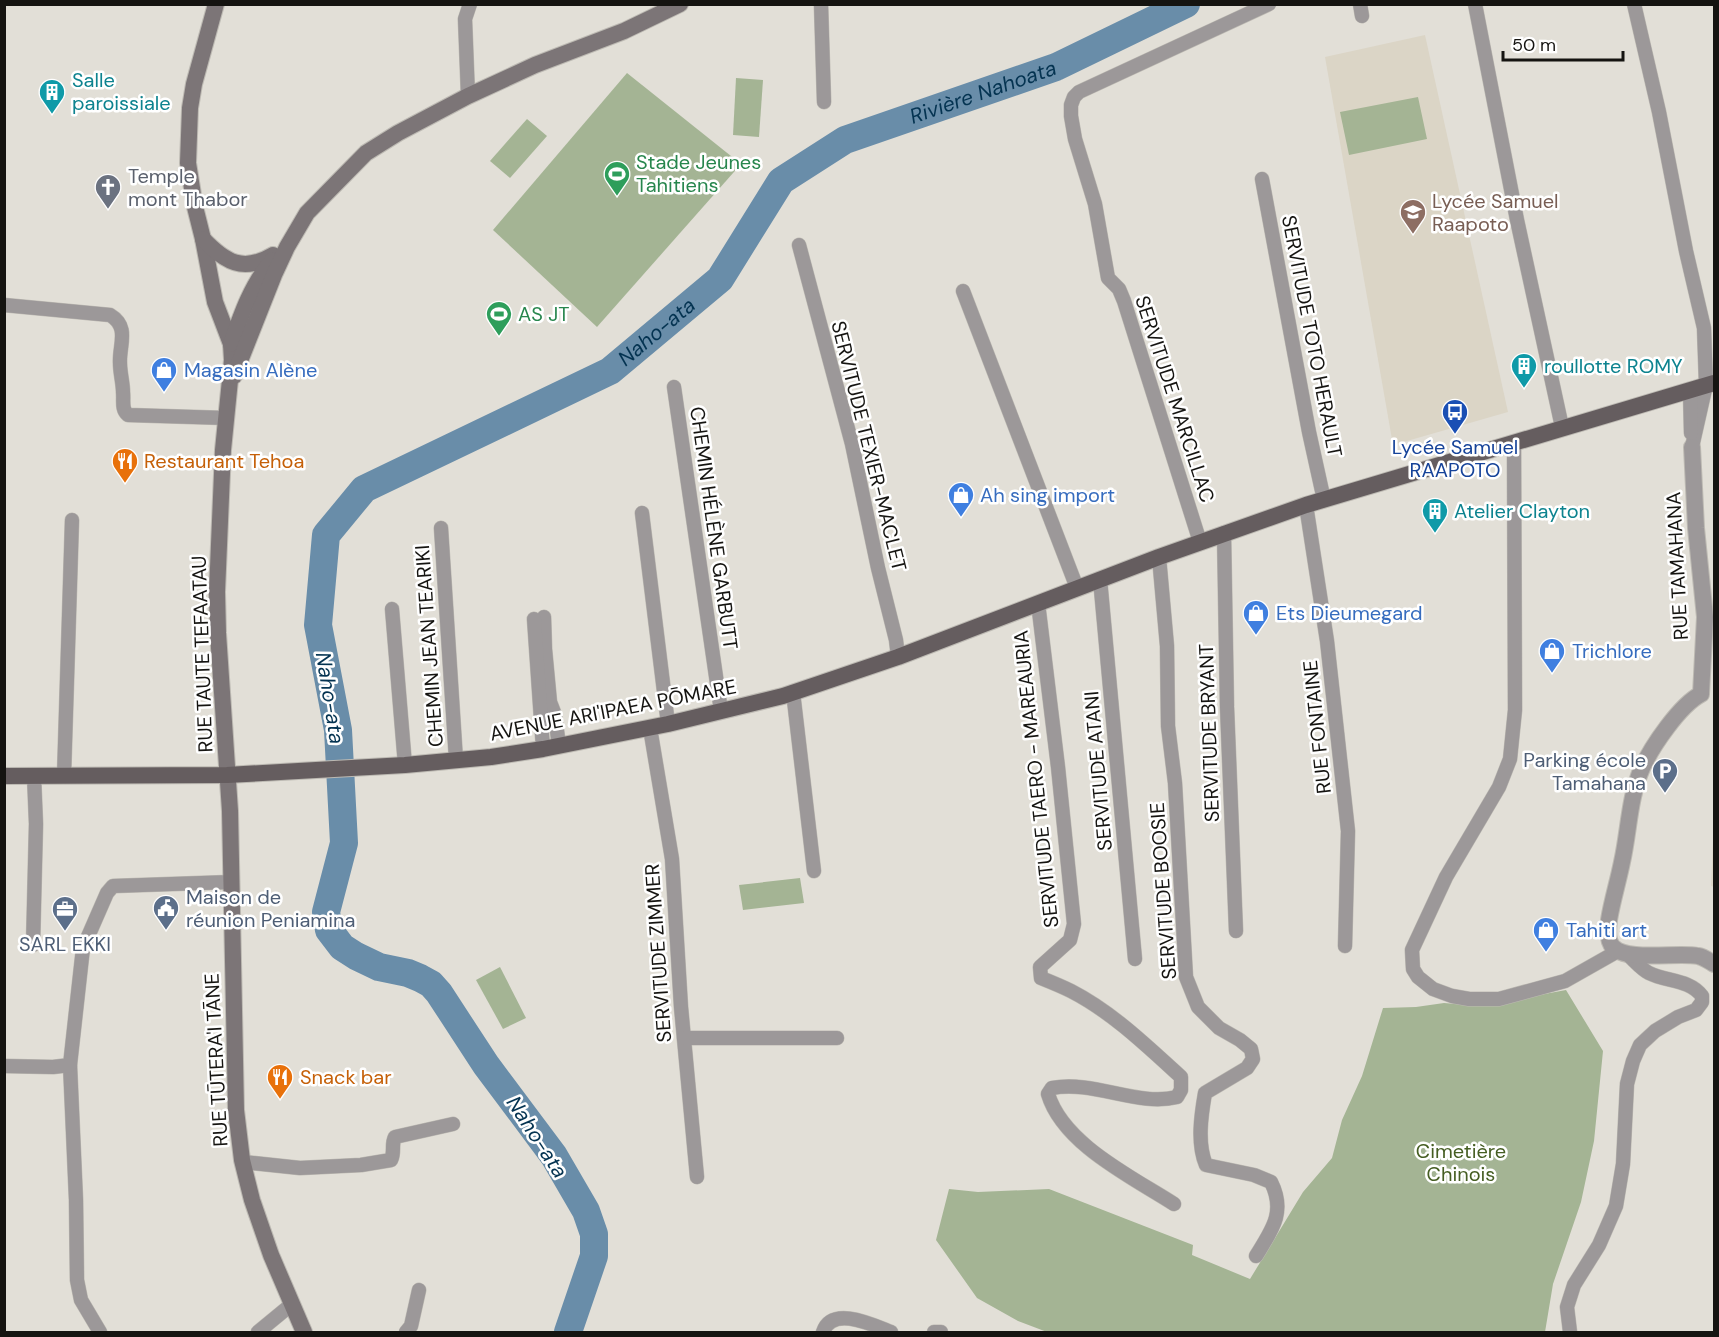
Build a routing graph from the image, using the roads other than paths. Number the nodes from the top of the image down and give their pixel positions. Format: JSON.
{"nodes":[{"id":1,"x":216,"y":4,"type":"edge"},
{"id":2,"x":470,"y":4,"type":"edge"},
{"id":3,"x":680,"y":4,"type":"edge"},
{"id":4,"x":821,"y":4,"type":"edge"},
{"id":5,"x":1269,"y":4,"type":"edge"},
{"id":6,"x":1475,"y":4,"type":"edge"},
{"id":7,"x":1634,"y":4,"type":"edge"},
{"id":8,"x":468,"y":96,"type":"junction"},
{"id":9,"x":824,"y":102,"type":"dead end"},
{"id":10,"x":1262,"y":179,"type":"dead end"},
{"id":11,"x":203,"y":238,"type":"junction"},
{"id":12,"x":799,"y":245,"type":"dead end"},
{"id":13,"x":287,"y":247,"type":"junction"},
{"id":14,"x":963,"y":291,"type":"dead end"},
{"id":15,"x":4,"y":305,"type":"edge"},
{"id":16,"x":231,"y":344,"type":"junction"},
{"id":17,"x":1704,"y":386,"type":"edge"},
{"id":18,"x":674,"y":387,"type":"dead end"},
{"id":19,"x":229,"y":388,"type":"junction"},
{"id":20,"x":226,"y":418,"type":"junction"},
{"id":21,"x":1562,"y":427,"type":"junction"},
{"id":22,"x":1514,"y":442,"type":"junction"},
{"id":23,"x":1692,"y":447,"type":"joint"},
{"id":24,"x":1324,"y":500,"type":"junction"},
{"id":25,"x":1306,"y":505,"type":"junction"},
{"id":26,"x":642,"y":513,"type":"dead end"},
{"id":27,"x":72,"y":520,"type":"dead end"},
{"id":28,"x":441,"y":528,"type":"dead end"},
{"id":29,"x":1224,"y":533,"type":"junction"},
{"id":30,"x":1200,"y":542,"type":"junction"},
{"id":31,"x":1159,"y":557,"type":"junction"},
{"id":32,"x":1100,"y":579,"type":"junction"},
{"id":33,"x":1077,"y":588,"type":"junction"},
{"id":34,"x":1038,"y":603,"type":"junction"},
{"id":35,"x":392,"y":609,"type":"dead end"},
{"id":36,"x":539,"y":618,"type":"dead end"},
{"id":37,"x":898,"y":657,"type":"junction"},
{"id":38,"x":793,"y":692,"type":"junction"},
{"id":39,"x":721,"y":711,"type":"junction"},
{"id":40,"x":668,"y":724,"type":"junction"},
{"id":41,"x":650,"y":728,"type":"junction"},
{"id":42,"x":551,"y":748,"type":"junction"},
{"id":43,"x":456,"y":760,"type":"junction"},
{"id":44,"x":405,"y":765,"type":"junction"},
{"id":45,"x":227,"y":775,"type":"junction"},
{"id":46,"x":4,"y":776,"type":"edge"},
{"id":47,"x":34,"y":776,"type":"junction"},
{"id":48,"x":64,"y":776,"type":"junction"},
{"id":49,"x":814,"y":871,"type":"dead end"},
{"id":50,"x":231,"y":882,"type":"junction"},
{"id":51,"x":1236,"y":931,"type":"dead end"},
{"id":52,"x":33,"y":945,"type":"dead end"},
{"id":53,"x":1345,"y":946,"type":"dead end"},
{"id":54,"x":1623,"y":952,"type":"junction"},
{"id":55,"x":1135,"y":960,"type":"dead end"},
{"id":56,"x":1714,"y":964,"type":"edge"},
{"id":57,"x":684,"y":1038,"type":"junction"},
{"id":58,"x":837,"y":1038,"type":"dead end"},
{"id":59,"x":70,"y":1065,"type":"junction"},
{"id":60,"x":4,"y":1066,"type":"edge"},
{"id":61,"x":453,"y":1124,"type":"dead end"},
{"id":62,"x":243,"y":1162,"type":"junction"},
{"id":63,"x":697,"y":1177,"type":"dead end"},
{"id":64,"x":1174,"y":1204,"type":"dead end"},
{"id":65,"x":1256,"y":1256,"type":"dead end"},
{"id":66,"x":419,"y":1290,"type":"dead end"},
{"id":67,"x":292,"y":1304,"type":"junction"},
{"id":68,"x":100,"y":1332,"type":"edge"},
{"id":69,"x":258,"y":1332,"type":"edge"},
{"id":70,"x":304,"y":1332,"type":"edge"},
{"id":71,"x":406,"y":1332,"type":"edge"},
{"id":72,"x":823,"y":1332,"type":"edge"},
{"id":73,"x":891,"y":1332,"type":"edge"},
{"id":74,"x":934,"y":1332,"type":"edge"},
{"id":75,"x":941,"y":1332,"type":"edge"},
{"id":76,"x":1570,"y":1332,"type":"edge"}],
"edges":[{"from":1,"to":11,"type":"main road"},
{"from":2,"to":8,"type":"street"},
{"from":3,"to":8,"type":"main road"},
{"from":4,"to":9,"type":"street"},
{"from":5,"to":30,"type":"street","name":"SERVITUDE MARCILLAC"},
{"from":6,"to":21,"type":"street"},
{"from":7,"to":17,"type":"street"},
{"from":8,"to":13,"type":"main road"},
{"from":10,"to":24,"type":"street","name":"SERVITUDE TOTO HERAULT"},
{"from":11,"to":13,"type":"main road"},
{"from":11,"to":16,"type":"main road"},
{"from":12,"to":37,"type":"street","name":"SERVITUDE TEXIER-MACLET"},
{"from":13,"to":16,"type":"main road"},
{"from":13,"to":19,"type":"main road"},
{"from":14,"to":33,"type":"street"},
{"from":15,"to":20,"type":"street"},
{"from":16,"to":19,"type":"main road","name":"RUE TAUTE TEFAATAU"},
{"from":17,"to":21,"type":"main road","name":"AVENUE ARI'IPAEA PŌMARE"},
{"from":17,"to":23,"type":"street"},
{"from":18,"to":39,"type":"street","name":"CHEMIN HÉLÈNE GARBUTT"},
{"from":19,"to":20,"type":"main road","name":"RUE TAUTE TEFAATAU"},
{"from":20,"to":45,"type":"main road","name":"RUE TAUTE TEFAATAU"},
{"from":21,"to":22,"type":"main road","name":"AVENUE ARI'IPAEA PŌMARE"},
{"from":22,"to":24,"type":"main road","name":"AVENUE ARI'IPAEA PŌMARE"},
{"from":22,"to":54,"type":"street"},
{"from":23,"to":54,"type":"street","name":"RUE TAMAHANA"},
{"from":24,"to":25,"type":"main road","name":"AVENUE ARI'IPAEA PŌMARE"},
{"from":25,"to":29,"type":"main road","name":"AVENUE ARI'IPAEA PŌMARE"},
{"from":25,"to":53,"type":"street","name":"RUE FONTAINE"},
{"from":26,"to":40,"type":"street"},
{"from":27,"to":48,"type":"street"},
{"from":28,"to":43,"type":"street","name":"CHEMIN JEAN TEARIKI"},
{"from":29,"to":30,"type":"main road","name":"AVENUE ARI'IPAEA PŌMARE"},
{"from":29,"to":51,"type":"street","name":"SERVITUDE BRYANT"},
{"from":30,"to":31,"type":"main road","name":"AVENUE ARI'IPAEA PŌMARE"},
{"from":31,"to":32,"type":"main road","name":"AVENUE ARI'IPAEA PŌMARE"},
{"from":31,"to":65,"type":"street","name":"SERVITUDE BOOSIE"},
{"from":32,"to":33,"type":"main road","name":"AVENUE ARI'IPAEA PŌMARE"},
{"from":32,"to":55,"type":"street","name":"SERVITUDE ATANI"},
{"from":33,"to":34,"type":"main road","name":"AVENUE ARI'IPAEA PŌMARE"},
{"from":34,"to":37,"type":"main road","name":"AVENUE ARI'IPAEA PŌMARE"},
{"from":34,"to":64,"type":"street","name":"SERVITUDE TAERO - MAREAURIA"},
{"from":35,"to":44,"type":"street"},
{"from":36,"to":42,"type":"street"},
{"from":37,"to":38,"type":"main road","name":"AVENUE ARI'IPAEA PŌMARE"},
{"from":38,"to":39,"type":"main road","name":"AVENUE ARI'IPAEA PŌMARE"},
{"from":38,"to":49,"type":"street"},
{"from":39,"to":40,"type":"main road","name":"AVENUE ARI'IPAEA PŌMARE"},
{"from":40,"to":41,"type":"main road","name":"AVENUE ARI'IPAEA PŌMARE"},
{"from":41,"to":42,"type":"main road","name":"AVENUE ARI'IPAEA PŌMARE"},
{"from":41,"to":57,"type":"street","name":"SERVITUDE ZIMMER"},
{"from":42,"to":43,"type":"main road","name":"AVENUE ARI'IPAEA PŌMARE"},
{"from":43,"to":44,"type":"main road","name":"AVENUE ARI'IPAEA PŌMARE"},
{"from":44,"to":45,"type":"main road","name":"AVENUE ARI'IPAEA PŌMARE"},
{"from":45,"to":48,"type":"main road","name":"AVENUE ARI'IPAEA PŌMARE"},
{"from":45,"to":50,"type":"main road","name":"RUE TŪTERA'I TĀNE"},
{"from":46,"to":47,"type":"main road","name":"AVENUE ARI'IPAEA PŌMARE"},
{"from":47,"to":48,"type":"main road","name":"AVENUE ARI'IPAEA PŌMARE"},
{"from":47,"to":52,"type":"street"},
{"from":50,"to":59,"type":"street"},
{"from":50,"to":62,"type":"main road","name":"RUE TŪTERA'I TĀNE"},
{"from":54,"to":56,"type":"street"},
{"from":54,"to":76,"type":"street"},
{"from":57,"to":58,"type":"street"},
{"from":57,"to":63,"type":"street","name":"SERVITUDE ZIMMER"},
{"from":59,"to":60,"type":"street"},
{"from":59,"to":68,"type":"street"},
{"from":61,"to":62,"type":"street"},
{"from":62,"to":67,"type":"main road","name":"RUE TŪTERA'I TĀNE"},
{"from":66,"to":71,"type":"street"},
{"from":67,"to":69,"type":"street"},
{"from":67,"to":70,"type":"main road","name":"RUE TŪTERA'I TĀNE"},
{"from":72,"to":73,"type":"street"},
{"from":74,"to":75,"type":"street"}]}
